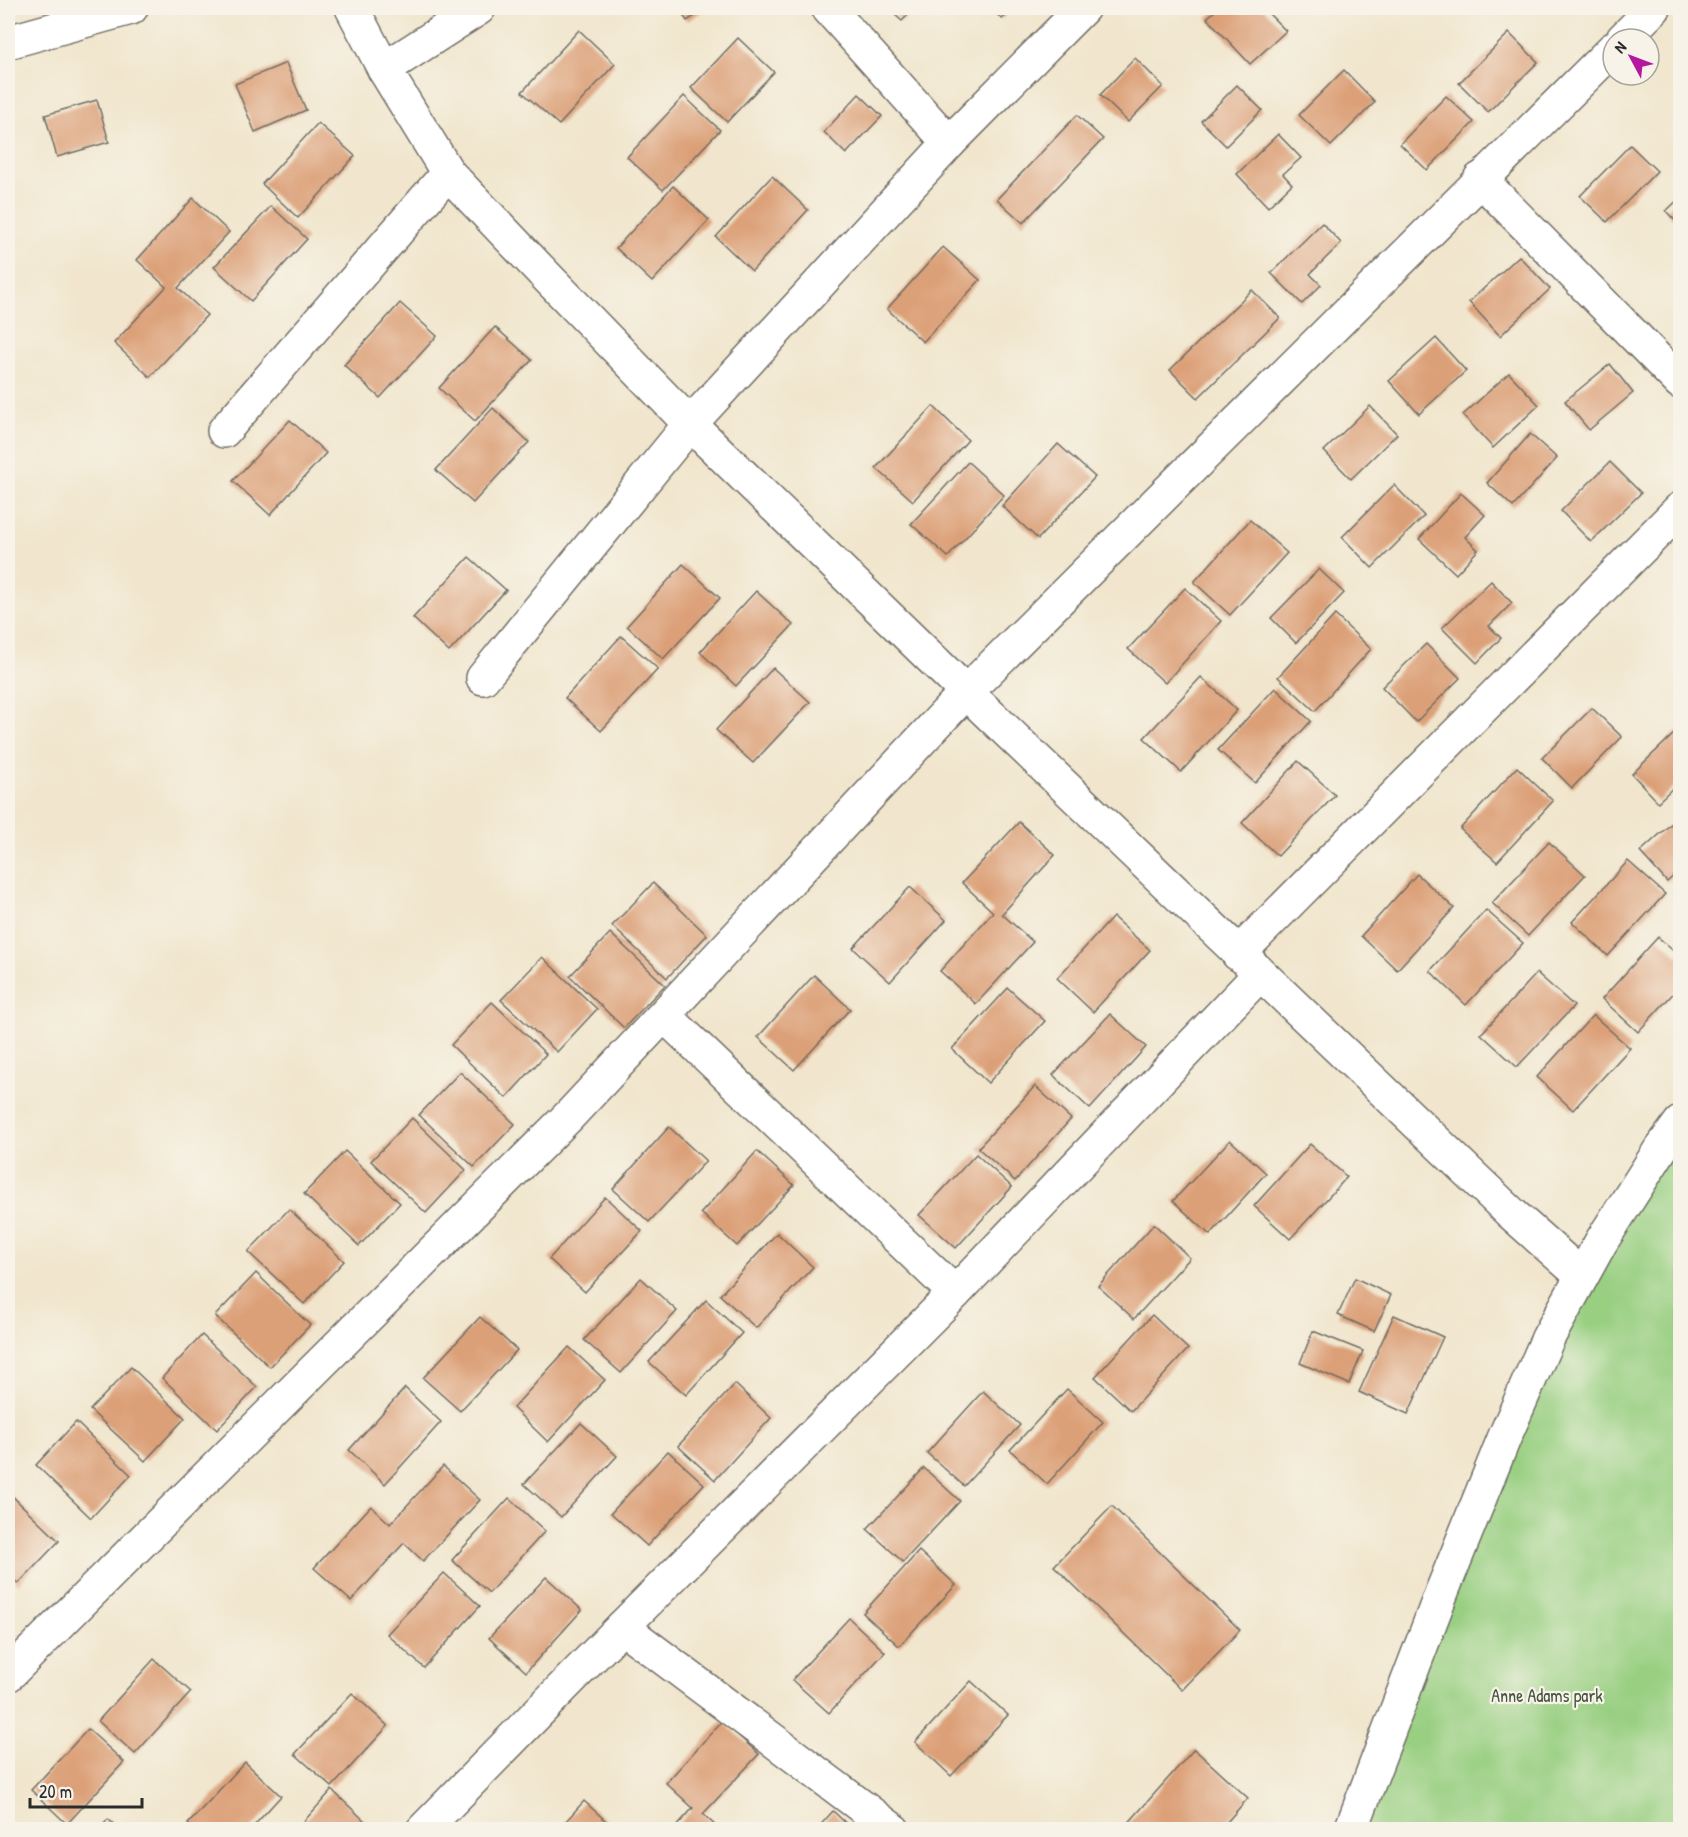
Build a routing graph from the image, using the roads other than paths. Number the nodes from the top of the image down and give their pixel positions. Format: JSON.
{"nodes":[{"id":1,"x":131,"y":8,"type":"edge"},
{"id":2,"x":352,"y":8,"type":"edge"},
{"id":3,"x":479,"y":8,"type":"edge"},
{"id":4,"x":828,"y":8,"type":"edge"},
{"id":5,"x":1083,"y":8,"type":"edge"},
{"id":6,"x":1654,"y":8,"type":"edge"},
{"id":7,"x":1635,"y":27,"type":"edge"},
{"id":8,"x":8,"y":42,"type":"edge"},
{"id":9,"x":1601,"y":61,"type":"edge"},
{"id":10,"x":384,"y":69,"type":"junction"},
{"id":11,"x":949,"y":143,"type":"junction"},
{"id":12,"x":448,"y":172,"type":"junction"},
{"id":13,"x":1480,"y":179,"type":"junction"},
{"id":14,"x":1680,"y":382,"type":"edge"},
{"id":15,"x":690,"y":424,"type":"junction"},
{"id":16,"x":224,"y":430,"type":"dead end"},
{"id":17,"x":1680,"y":509,"type":"edge"},
{"id":18,"x":483,"y":678,"type":"dead end"},
{"id":19,"x":966,"y":692,"type":"junction"},
{"id":20,"x":1249,"y":964,"type":"junction"},
{"id":21,"x":664,"y":1015,"type":"junction"},
{"id":22,"x":1680,"y":1123,"type":"edge"},
{"id":23,"x":1582,"y":1276,"type":"junction"},
{"id":24,"x":955,"y":1293,"type":"junction"},
{"id":25,"x":622,"y":1627,"type":"junction"},
{"id":26,"x":8,"y":1676,"type":"edge"},
{"id":27,"x":423,"y":1830,"type":"edge"},
{"id":28,"x":893,"y":1830,"type":"edge"},
{"id":29,"x":1351,"y":1830,"type":"edge"}],
"edges":[{"from":1,"to":8,"type":"street"},
{"from":2,"to":10,"type":"street"},
{"from":3,"to":10,"type":"street"},
{"from":4,"to":11,"type":"street"},
{"from":5,"to":11,"type":"street"},
{"from":6,"to":7,"type":"street"},
{"from":9,"to":13,"type":"street"},
{"from":10,"to":12,"type":"street"},
{"from":11,"to":15,"type":"street"},
{"from":12,"to":15,"type":"street"},
{"from":12,"to":16,"type":"street"},
{"from":13,"to":14,"type":"street"},
{"from":13,"to":19,"type":"street"},
{"from":15,"to":18,"type":"street"},
{"from":15,"to":19,"type":"street"},
{"from":17,"to":20,"type":"street"},
{"from":19,"to":20,"type":"street"},
{"from":19,"to":21,"type":"street"},
{"from":20,"to":23,"type":"street"},
{"from":20,"to":24,"type":"street"},
{"from":21,"to":24,"type":"street"},
{"from":21,"to":26,"type":"street"},
{"from":22,"to":23,"type":"street"},
{"from":23,"to":29,"type":"street"},
{"from":24,"to":25,"type":"street"},
{"from":25,"to":27,"type":"street"},
{"from":25,"to":28,"type":"street"}]}
